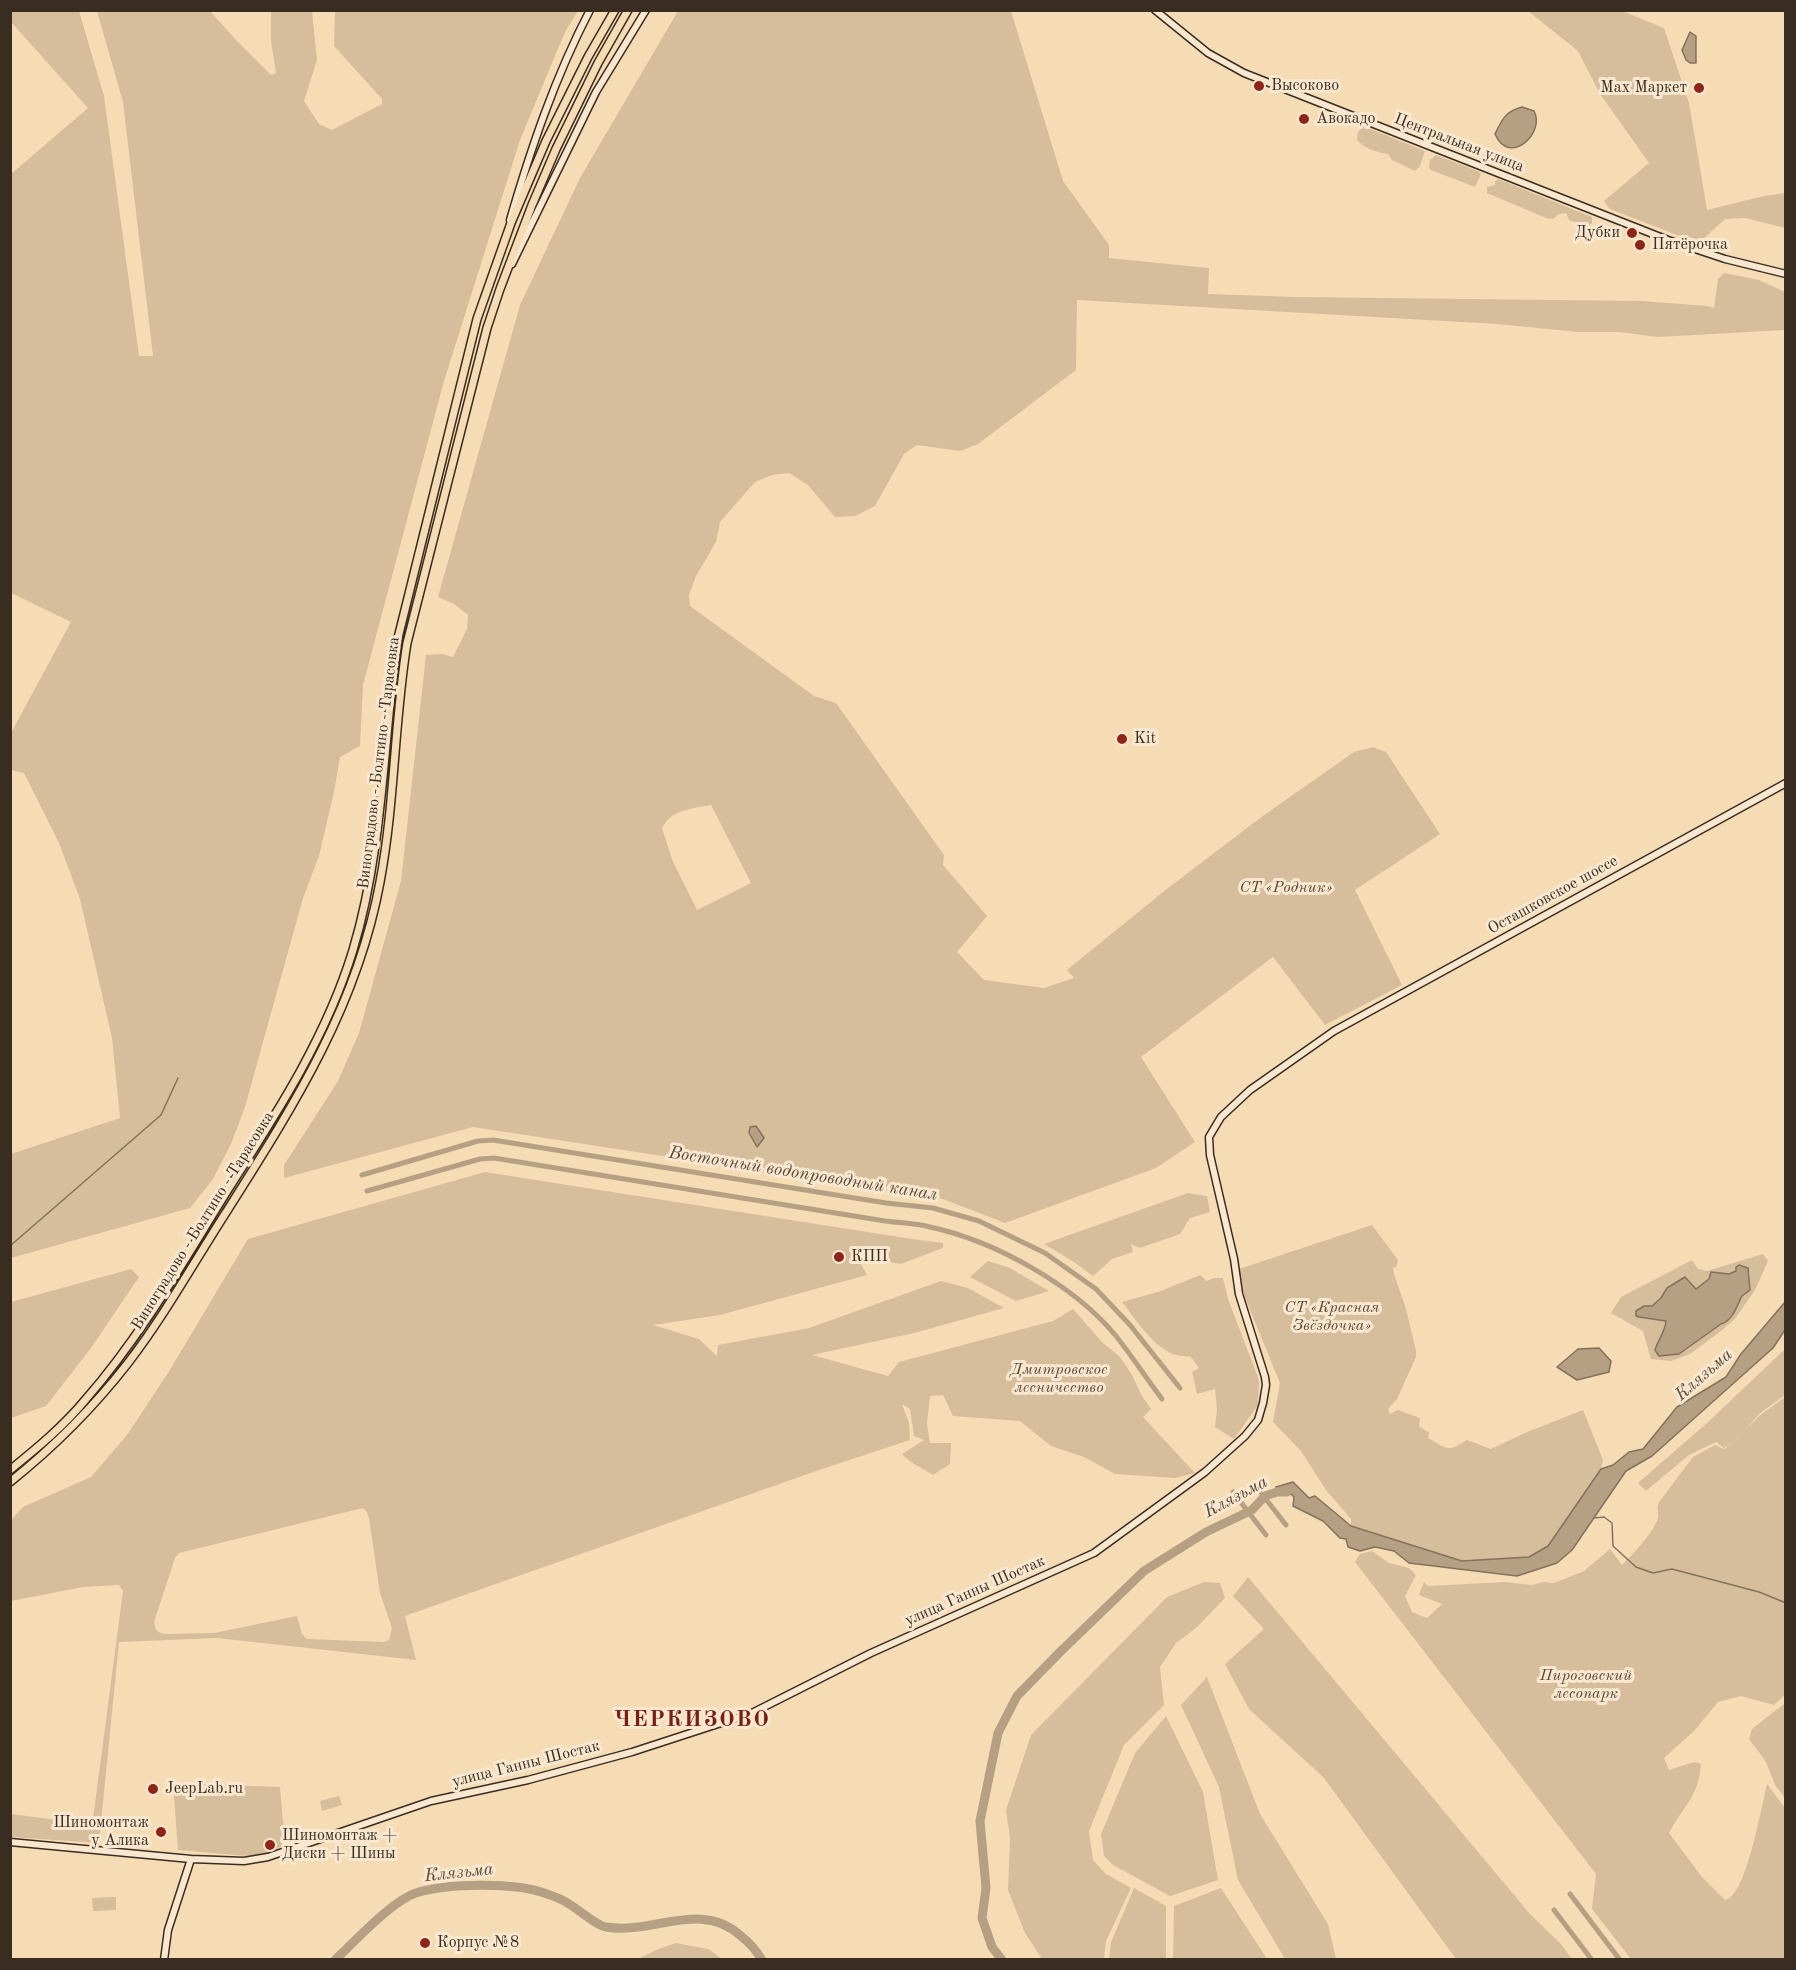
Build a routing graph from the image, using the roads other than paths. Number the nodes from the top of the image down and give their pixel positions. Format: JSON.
{"nodes":[{"id":1,"x":590,"y":10,"type":"edge"},
{"id":2,"x":615,"y":10,"type":"edge"},
{"id":3,"x":628,"y":10,"type":"edge"},
{"id":4,"x":646,"y":10,"type":"edge"},
{"id":5,"x":1155,"y":10,"type":"edge"},
{"id":6,"x":502,"y":246,"type":"junction"},
{"id":7,"x":1785,"y":274,"type":"edge"},
{"id":8,"x":500,"y":289,"type":"junction"},
{"id":9,"x":1785,"y":783,"type":"edge"},
{"id":10,"x":10,"y":1470,"type":"edge"},
{"id":11,"x":1206,"y":1472,"type":"joint"},
{"id":12,"x":10,"y":1482,"type":"edge"},
{"id":13,"x":10,"y":1842,"type":"edge"},
{"id":14,"x":191,"y":1859,"type":"junction"},
{"id":15,"x":164,"y":1959,"type":"edge"}],
"edges":[{"from":1,"to":6,"type":"main road"},
{"from":2,"to":6,"type":"main road","name":"Виноградово - Болтино - Тарасовка"},
{"from":3,"to":8,"type":"main road","name":"Виноградово - Болтино - Тарасовка"},
{"from":4,"to":8,"type":"main road"},
{"from":5,"to":7,"type":"main road","name":"Центральная улица"},
{"from":6,"to":10,"type":"main road","name":"Виноградово - Болтино - Тарасовка"},
{"from":8,"to":12,"type":"main road","name":"Виноградово - Болтино - Тарасовка"},
{"from":9,"to":11,"type":"main road","name":"Осташковское шоссе"},
{"from":11,"to":14,"type":"main road","name":"улица Ганны Шостак"},
{"from":13,"to":14,"type":"main road","name":"улица Ганны Шостак"},
{"from":14,"to":15,"type":"main road"}]}
